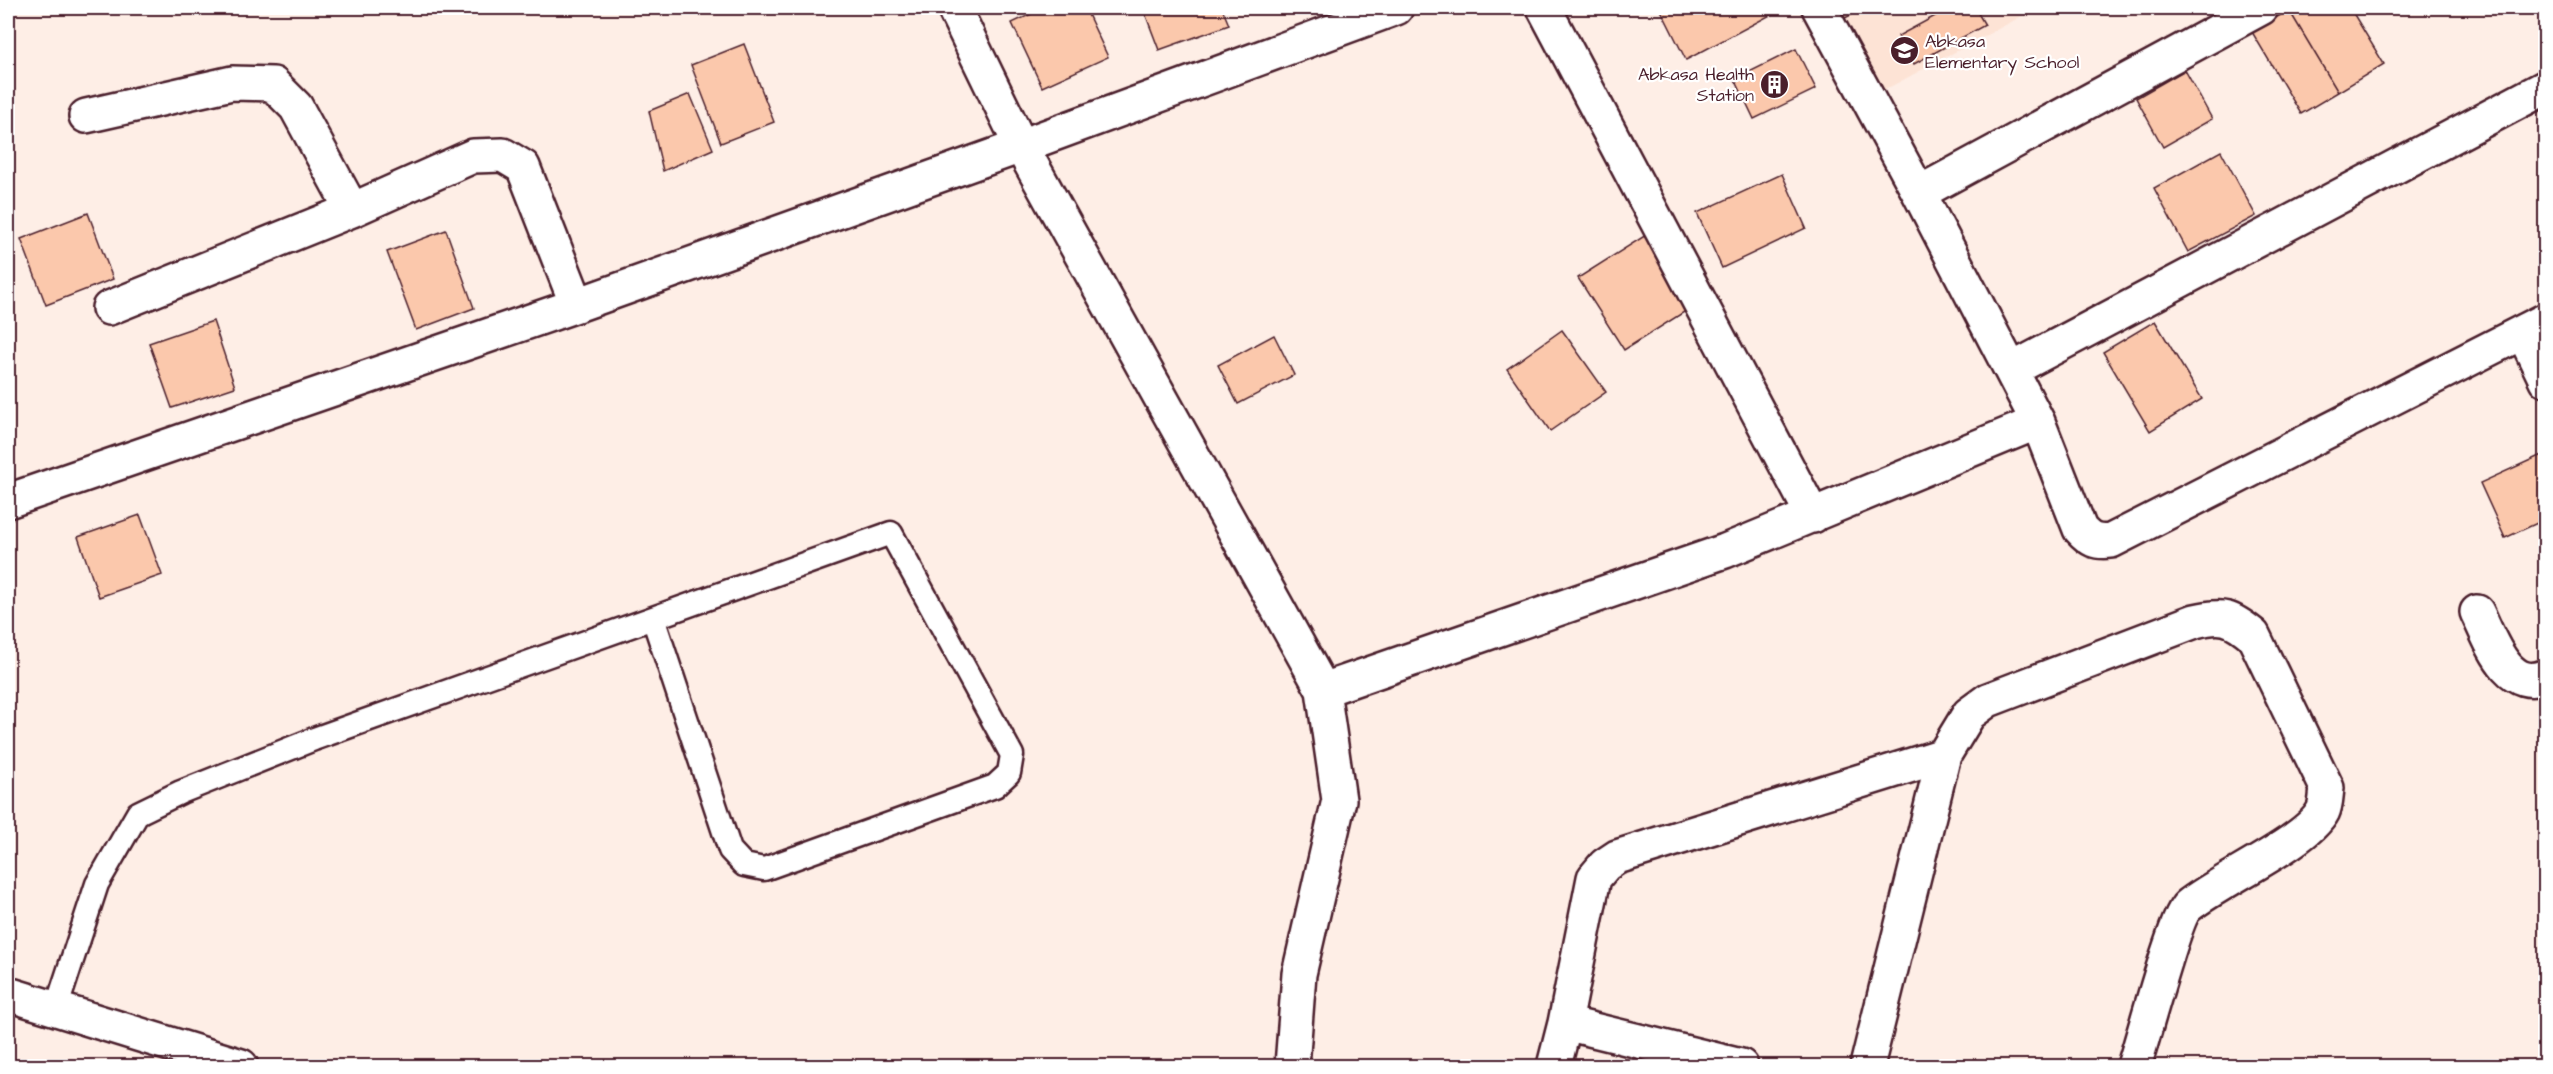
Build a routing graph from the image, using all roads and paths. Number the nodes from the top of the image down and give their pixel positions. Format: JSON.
{"nodes":[{"id":1,"x":954,"y":8,"type":"edge"},
{"id":2,"x":1396,"y":8,"type":"edge"},
{"id":3,"x":1544,"y":8,"type":"edge"},
{"id":4,"x":1819,"y":8,"type":"edge"},
{"id":5,"x":2261,"y":8,"type":"edge"},
{"id":6,"x":2546,"y":87,"type":"edge"},
{"id":7,"x":86,"y":116,"type":"dead end"},
{"id":8,"x":1021,"y":146,"type":"junction"},
{"id":9,"x":1919,"y":193,"type":"junction"},
{"id":10,"x":352,"y":210,"type":"junction"},
{"id":11,"x":577,"y":305,"type":"junction"},
{"id":12,"x":109,"y":309,"type":"dead end"},
{"id":13,"x":2534,"y":326,"type":"edge"},
{"id":14,"x":2011,"y":370,"type":"junction"},
{"id":15,"x":2546,"y":380,"type":"edge"},
{"id":16,"x":2038,"y":422,"type":"junction"},
{"id":17,"x":8,"y":501,"type":"edge"},
{"id":18,"x":1813,"y":516,"type":"junction"},
{"id":19,"x":2477,"y":612,"type":"dead end"},
{"id":20,"x":653,"y":618,"type":"junction"},
{"id":21,"x":2546,"y":676,"type":"edge"},
{"id":22,"x":1323,"y":690,"type":"junction"},
{"id":23,"x":1944,"y":755,"type":"junction"},
{"id":24,"x":8,"y":994,"type":"edge"},
{"id":25,"x":56,"y":1009,"type":"junction"},
{"id":26,"x":1565,"y":1023,"type":"junction"},
{"id":27,"x":241,"y":1066,"type":"edge"},
{"id":28,"x":1292,"y":1066,"type":"edge"},
{"id":29,"x":1554,"y":1066,"type":"edge"},
{"id":30,"x":1741,"y":1066,"type":"edge"},
{"id":31,"x":1867,"y":1066,"type":"edge"},
{"id":32,"x":2134,"y":1066,"type":"edge"}],
"edges":[{"from":1,"to":8,"type":"street"},
{"from":2,"to":8,"type":"street"},
{"from":3,"to":18,"type":"street"},
{"from":4,"to":9,"type":"street"},
{"from":5,"to":9,"type":"street"},
{"from":6,"to":14,"type":"street"},
{"from":7,"to":10,"type":"street"},
{"from":8,"to":11,"type":"street"},
{"from":8,"to":22,"type":"street"},
{"from":9,"to":14,"type":"street"},
{"from":10,"to":11,"type":"street"},
{"from":10,"to":12,"type":"street"},
{"from":11,"to":17,"type":"street"},
{"from":13,"to":15,"type":"street"},
{"from":13,"to":16,"type":"street"},
{"from":14,"to":16,"type":"street"},
{"from":16,"to":18,"type":"street"},
{"from":18,"to":22,"type":"street"},
{"from":19,"to":21,"type":"street"},
{"from":20,"to":20,"type":"lane"},
{"from":20,"to":25,"type":"lane"},
{"from":22,"to":28,"type":"street"},
{"from":23,"to":26,"type":"street"},
{"from":23,"to":31,"type":"street"},
{"from":23,"to":32,"type":"street"},
{"from":24,"to":25,"type":"street"},
{"from":25,"to":27,"type":"street"},
{"from":26,"to":29,"type":"street"},
{"from":26,"to":30,"type":"street"}]}
